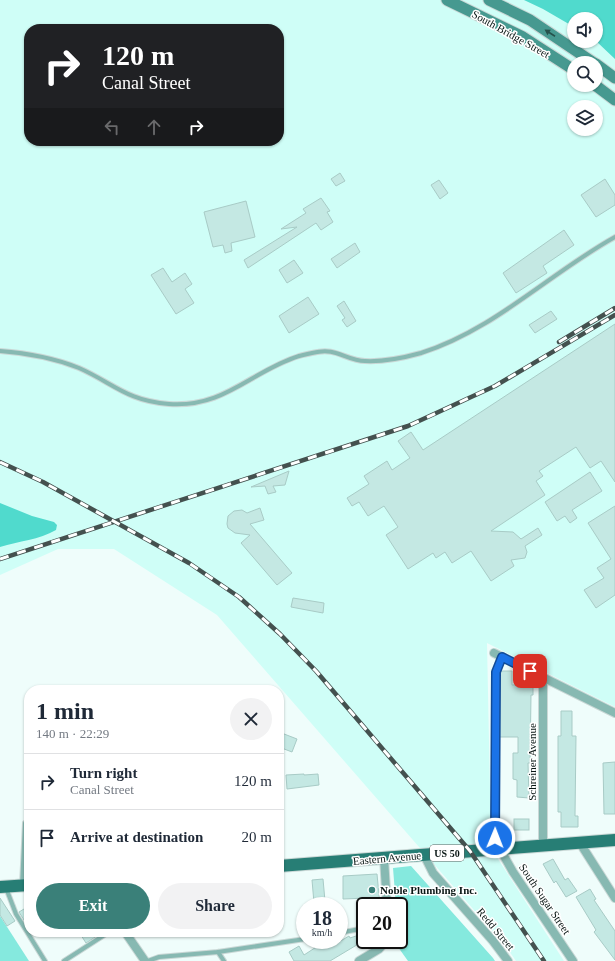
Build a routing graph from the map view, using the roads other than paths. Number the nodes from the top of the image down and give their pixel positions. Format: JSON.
{"nodes":[{"id":1,"x":447,"y":0,"type":"edge"},
{"id":2,"x":489,"y":0,"type":"edge"},
{"id":3,"x":583,"y":56,"type":"edge"},
{"id":4,"x":567,"y":65,"type":"edge"},
{"id":5,"x":603,"y":70,"type":"edge"},
{"id":6,"x":615,"y":78,"type":"edge"},
{"id":7,"x":603,"y":91,"type":"edge"},
{"id":8,"x":615,"y":100,"type":"edge"},
{"id":9,"x":615,"y":237,"type":"edge"},
{"id":10,"x":0,"y":352,"type":"edge"},
{"id":11,"x":494,"y":653,"type":"dead end"},
{"id":12,"x":502,"y":657,"type":"junction"},
{"id":13,"x":544,"y":678,"type":"junction"},
{"id":14,"x":615,"y":713,"type":"edge"},
{"id":15,"x":615,"y":840,"type":"edge"},
{"id":16,"x":580,"y":843,"type":"junction"},
{"id":17,"x":543,"y":845,"type":"junction"},
{"id":18,"x":500,"y":849,"type":"junction"},
{"id":19,"x":424,"y":855,"type":"junction"},
{"id":20,"x":384,"y":858,"type":"junction"},
{"id":21,"x":284,"y":866,"type":"edge"},
{"id":22,"x":24,"y":885,"type":"edge"},
{"id":23,"x":3,"y":887,"type":"edge"},
{"id":24,"x":386,"y":897,"type":"edge"},
{"id":25,"x":615,"y":898,"type":"edge"},
{"id":26,"x":24,"y":927,"type":"edge"},
{"id":27,"x":30,"y":937,"type":"edge"},
{"id":28,"x":101,"y":937,"type":"edge"},
{"id":29,"x":128,"y":937,"type":"edge"},
{"id":30,"x":296,"y":940,"type":"edge"},
{"id":31,"x":379,"y":949,"type":"edge"},
{"id":32,"x":218,"y":952,"type":"junction"},
{"id":33,"x":45,"y":961,"type":"edge"},
{"id":34,"x":64,"y":961,"type":"edge"},
{"id":35,"x":145,"y":961,"type":"edge"},
{"id":36,"x":148,"y":961,"type":"edge"},
{"id":37,"x":224,"y":961,"type":"edge"},
{"id":38,"x":359,"y":961,"type":"edge"},
{"id":39,"x":508,"y":961,"type":"edge"},
{"id":40,"x":573,"y":961,"type":"edge"}],
"edges":[{"from":1,"to":4,"type":"main road","name":"South Bridge Street"},
{"from":3,"to":2,"type":"main road","name":"South Bridge Street","one_way":true},
{"from":5,"to":6,"type":"main road","name":"South Bridge Street"},
{"from":7,"to":8,"type":"main road"},
{"from":9,"to":10,"type":"lane"},
{"from":11,"to":12,"type":"street"},
{"from":12,"to":13,"type":"street"},
{"from":12,"to":18,"type":"lane"},
{"from":13,"to":14,"type":"street"},
{"from":13,"to":17,"type":"street","name":"Schreiner Avenue"},
{"from":15,"to":16,"type":"main road","name":"Eastern Avenue","number":"US 50"},
{"from":16,"to":17,"type":"main road","name":"Eastern Avenue","number":"US 50"},
{"from":16,"to":25,"type":"street"},
{"from":17,"to":18,"type":"main road","name":"Eastern Avenue","number":"US 50"},
{"from":18,"to":19,"type":"main road","name":"Eastern Avenue","number":"US 50"},
{"from":18,"to":40,"type":"street","name":"South Sugar Street"},
{"from":19,"to":20,"type":"main road","name":"Eastern Avenue","number":"US 50"},
{"from":19,"to":39,"type":"street","name":"Redd Street"},
{"from":20,"to":21,"type":"main road","name":"Eastern Avenue","number":"US 50"},
{"from":20,"to":24,"type":"street"},
{"from":22,"to":23,"type":"main road"},
{"from":23,"to":26,"type":"lane"},
{"from":27,"to":33,"type":"lane"},
{"from":28,"to":34,"type":"lane"},
{"from":29,"to":35,"type":"street"},
{"from":30,"to":32,"type":"lane"},
{"from":31,"to":38,"type":"street"},
{"from":32,"to":36,"type":"lane"},
{"from":32,"to":37,"type":"lane"}]}
